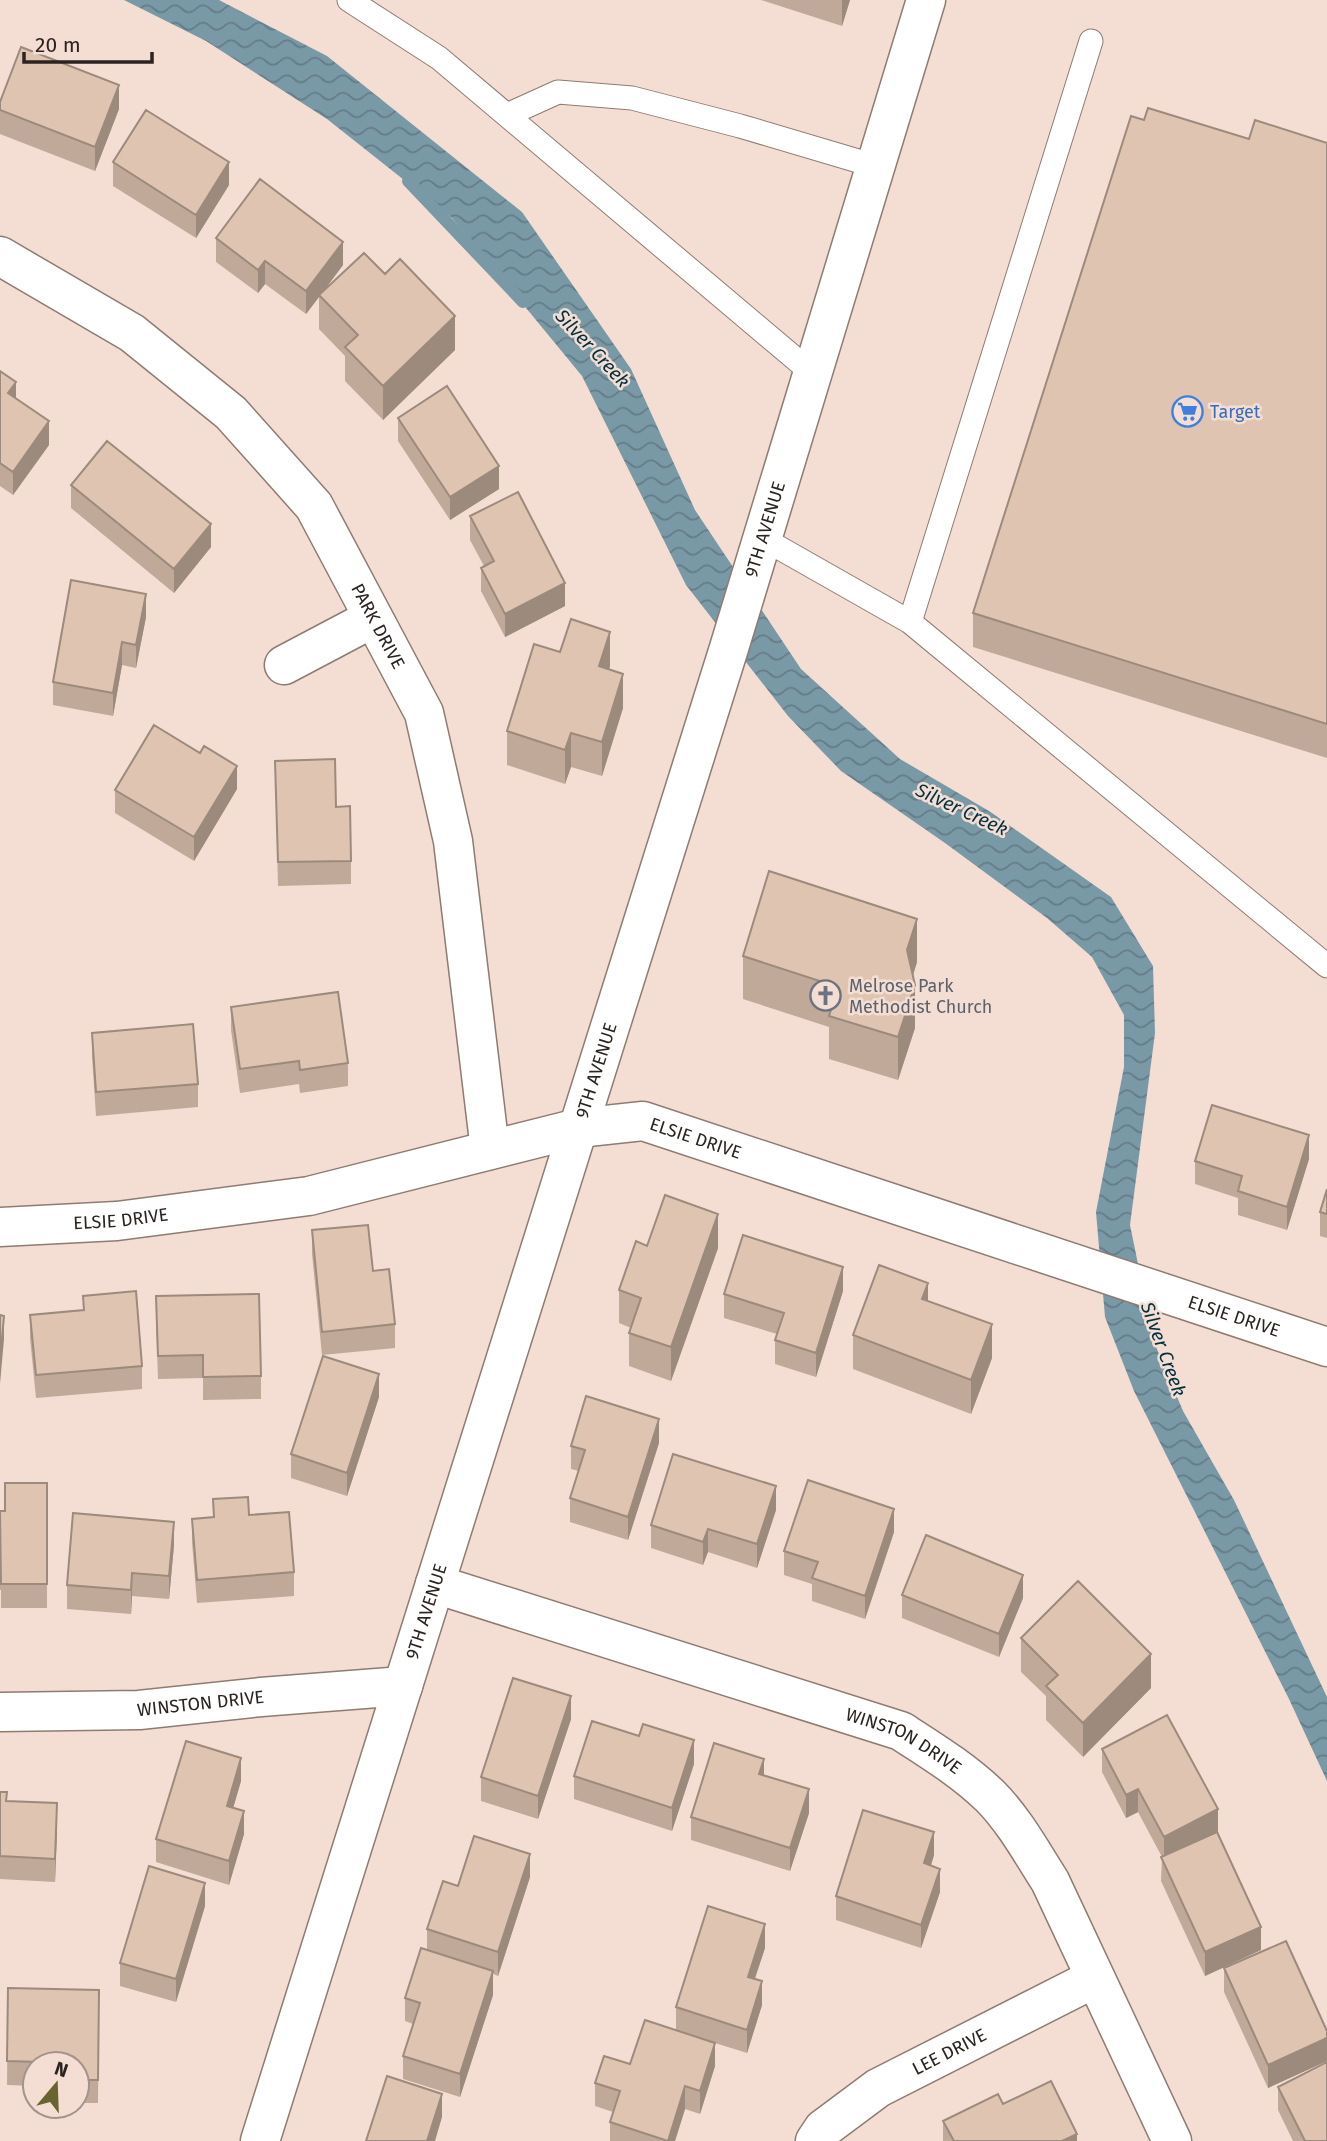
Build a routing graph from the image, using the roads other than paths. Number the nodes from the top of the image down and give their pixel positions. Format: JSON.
{"nodes":[{"id":1,"x":349,"y":0,"type":"edge"},
{"id":2,"x":926,"y":0,"type":"edge"},
{"id":3,"x":1091,"y":41,"type":"dead end"},
{"id":4,"x":507,"y":115,"type":"junction"},
{"id":5,"x":875,"y":166,"type":"junction"},
{"id":6,"x":0,"y":256,"type":"edge"},
{"id":7,"x":811,"y":372,"type":"junction"},
{"id":8,"x":762,"y":538,"type":"junction"},
{"id":9,"x":373,"y":618,"type":"junction"},
{"id":10,"x":910,"y":622,"type":"junction"},
{"id":11,"x":284,"y":665,"type":"dead end"},
{"id":12,"x":1327,"y":966,"type":"edge"},
{"id":13,"x":578,"y":1128,"type":"junction"},
{"id":14,"x":490,"y":1150,"type":"junction"},
{"id":15,"x":0,"y":1227,"type":"edge"},
{"id":16,"x":1327,"y":1347,"type":"edge"},
{"id":17,"x":435,"y":1584,"type":"junction"},
{"id":18,"x":403,"y":1686,"type":"junction"},
{"id":19,"x":0,"y":1712,"type":"edge"},
{"id":20,"x":1094,"y":1978,"type":"junction"},
{"id":21,"x":260,"y":2141,"type":"edge"},
{"id":22,"x":815,"y":2141,"type":"edge"},
{"id":23,"x":1172,"y":2141,"type":"edge"}],
"edges":[{"from":1,"to":4,"type":"lane"},
{"from":2,"to":5,"type":"street","name":"9TH AVENUE"},
{"from":3,"to":10,"type":"lane"},
{"from":4,"to":5,"type":"lane"},
{"from":4,"to":7,"type":"lane"},
{"from":5,"to":7,"type":"street","name":"9TH AVENUE"},
{"from":6,"to":9,"type":"street","name":"PARK DRIVE"},
{"from":7,"to":8,"type":"street","name":"9TH AVENUE"},
{"from":8,"to":10,"type":"lane"},
{"from":8,"to":13,"type":"street","name":"9TH AVENUE"},
{"from":9,"to":11,"type":"street"},
{"from":9,"to":14,"type":"street","name":"PARK DRIVE"},
{"from":10,"to":12,"type":"lane"},
{"from":13,"to":14,"type":"street","name":"ELSIE DRIVE"},
{"from":13,"to":16,"type":"street","name":"ELSIE DRIVE"},
{"from":13,"to":17,"type":"street","name":"9TH AVENUE"},
{"from":14,"to":15,"type":"street","name":"ELSIE DRIVE"},
{"from":17,"to":18,"type":"street","name":"9TH AVENUE"},
{"from":17,"to":20,"type":"street","name":"WINSTON DRIVE"},
{"from":18,"to":19,"type":"street","name":"WINSTON DRIVE"},
{"from":18,"to":21,"type":"street","name":"9TH AVENUE"},
{"from":20,"to":22,"type":"street","name":"LEE DRIVE"},
{"from":20,"to":23,"type":"street","name":"WINSTON DRIVE"}]}
